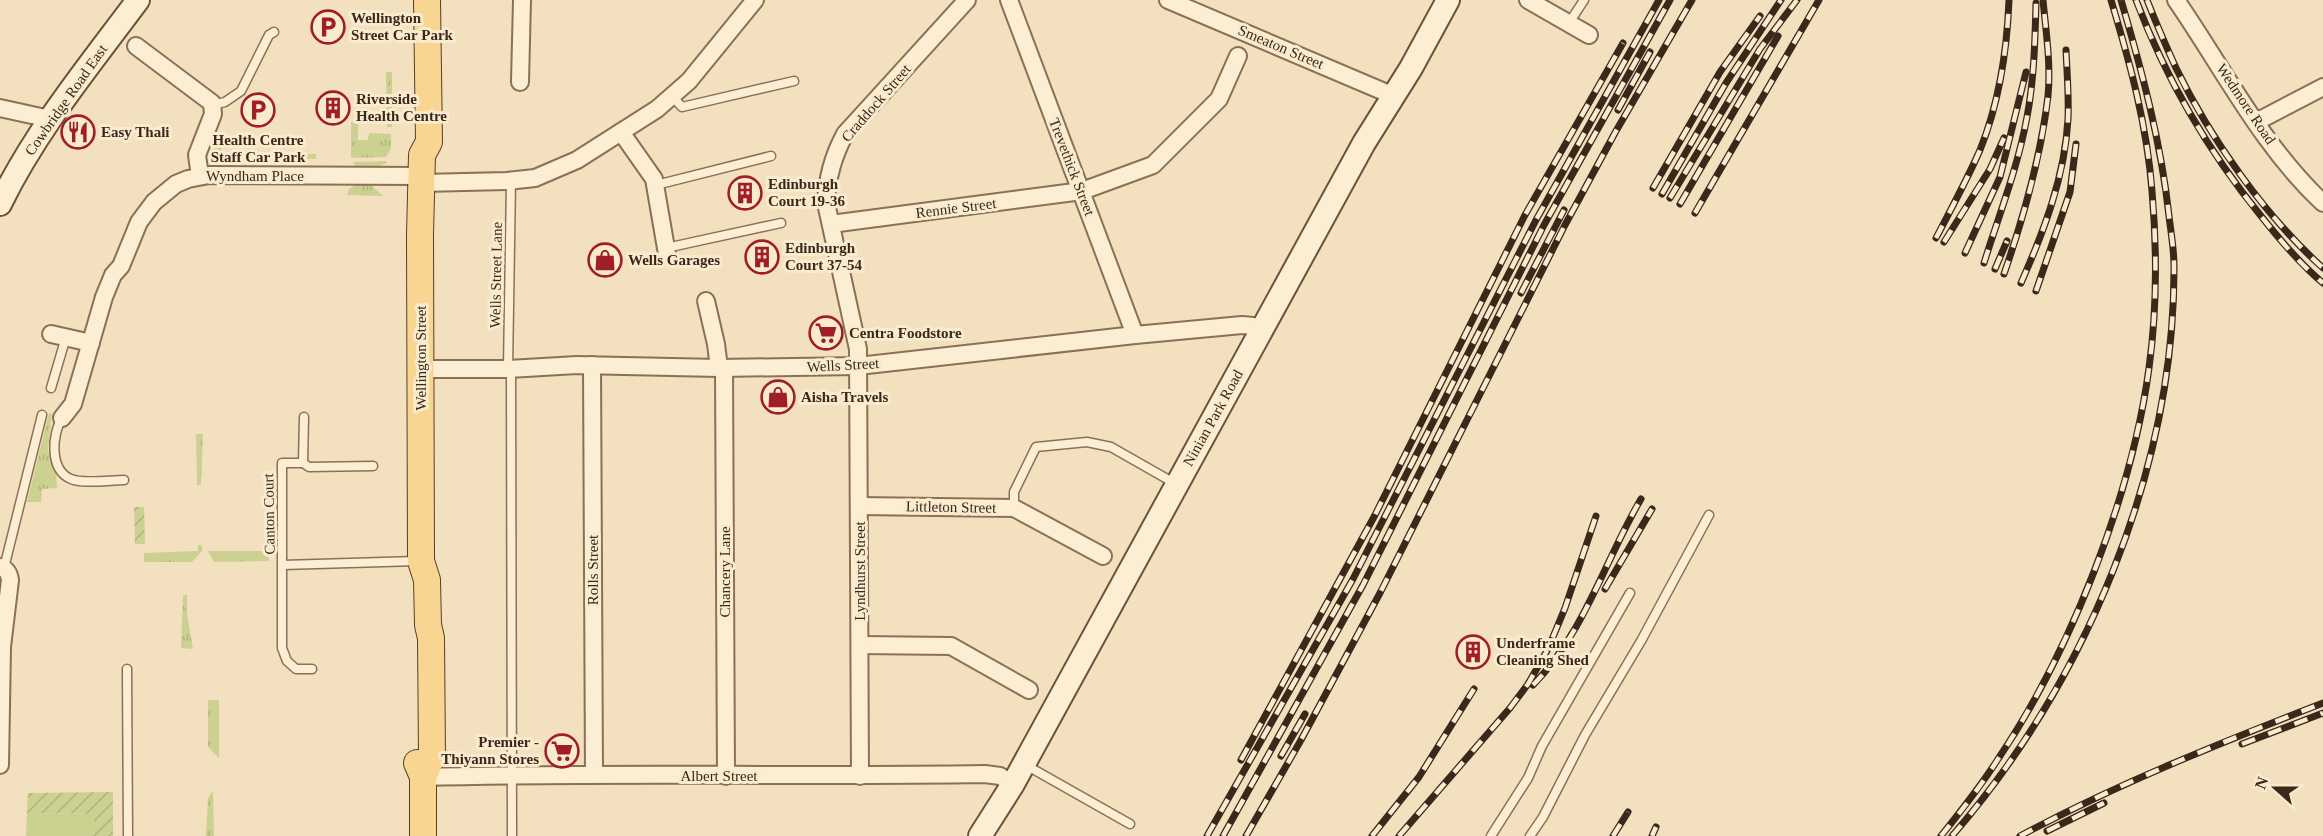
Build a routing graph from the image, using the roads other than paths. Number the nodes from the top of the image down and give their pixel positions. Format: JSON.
{"nodes":[{"id":1,"x":138,"y":0,"type":"edge"},
{"id":2,"x":411,"y":0,"type":"edge"},
{"id":3,"x":427,"y":0,"type":"edge"},
{"id":4,"x":522,"y":0,"type":"edge"},
{"id":5,"x":755,"y":0,"type":"edge"},
{"id":6,"x":967,"y":0,"type":"edge"},
{"id":7,"x":1009,"y":0,"type":"edge"},
{"id":8,"x":1167,"y":0,"type":"edge"},
{"id":9,"x":1448,"y":0,"type":"edge"},
{"id":10,"x":1528,"y":0,"type":"edge"},
{"id":11,"x":1584,"y":0,"type":"edge"},
{"id":12,"x":2185,"y":2,"type":"edge"},
{"id":13,"x":1569,"y":23,"type":"junction"},
{"id":14,"x":274,"y":32,"type":"dead end"},
{"id":15,"x":1589,"y":34,"type":"dead end"},
{"id":16,"x":136,"y":46,"type":"dead end"},
{"id":17,"x":1238,"y":56,"type":"dead end"},
{"id":18,"x":794,"y":81,"type":"dead end"},
{"id":19,"x":520,"y":82,"type":"dead end"},
{"id":20,"x":2323,"y":87,"type":"edge"},
{"id":21,"x":672,"y":96,"type":"junction"},
{"id":22,"x":1394,"y":96,"type":"junction"},
{"id":23,"x":212,"y":105,"type":"junction"},
{"id":24,"x":0,"y":108,"type":"edge"},
{"id":25,"x":50,"y":119,"type":"junction"},
{"id":26,"x":2256,"y":122,"type":"junction"},
{"id":27,"x":621,"y":132,"type":"junction"},
{"id":28,"x":771,"y":156,"type":"dead end"},
{"id":29,"x":422,"y":171,"type":"junction"},
{"id":30,"x":7,"y":176,"type":"edge"},
{"id":31,"x":200,"y":176,"type":"junction"},
{"id":32,"x":511,"y":181,"type":"junction"},
{"id":33,"x":656,"y":185,"type":"junction"},
{"id":34,"x":1082,"y":191,"type":"junction"},
{"id":35,"x":2323,"y":202,"type":"edge"},
{"id":36,"x":0,"y":204,"type":"edge"},
{"id":37,"x":781,"y":223,"type":"dead end"},
{"id":38,"x":831,"y":224,"type":"junction"},
{"id":39,"x":667,"y":251,"type":"joint"},
{"id":40,"x":706,"y":301,"type":"dead end"},
{"id":41,"x":1262,"y":330,"type":"junction"},
{"id":42,"x":58,"y":335,"type":"joint"},
{"id":43,"x":1135,"y":335,"type":"junction"},
{"id":44,"x":91,"y":344,"type":"junction"},
{"id":45,"x":592,"y":365,"type":"junction"},
{"id":46,"x":858,"y":366,"type":"junction"},
{"id":47,"x":510,"y":368,"type":"junction"},
{"id":48,"x":722,"y":368,"type":"junction"},
{"id":49,"x":421,"y":369,"type":"junction"},
{"id":50,"x":51,"y":388,"type":"dead end"},
{"id":51,"x":42,"y":415,"type":"dead end"},
{"id":52,"x":304,"y":417,"type":"dead end"},
{"id":53,"x":62,"y":418,"type":"joint"},
{"id":54,"x":303,"y":463,"type":"junction"},
{"id":55,"x":373,"y":466,"type":"dead end"},
{"id":56,"x":124,"y":480,"type":"dead end"},
{"id":57,"x":1177,"y":485,"type":"junction"},
{"id":58,"x":859,"y":506,"type":"junction"},
{"id":59,"x":1014,"y":508,"type":"junction"},
{"id":60,"x":1709,"y":515,"type":"dead end"},
{"id":61,"x":1103,"y":556,"type":"dead end"},
{"id":62,"x":422,"y":561,"type":"junction"},
{"id":63,"x":283,"y":565,"type":"junction"},
{"id":64,"x":2,"y":568,"type":"edge"},
{"id":65,"x":1630,"y":593,"type":"dead end"},
{"id":66,"x":860,"y":645,"type":"junction"},
{"id":67,"x":128,"y":669,"type":"dead end"},
{"id":68,"x":312,"y":669,"type":"dead end"},
{"id":69,"x":1029,"y":690,"type":"dead end"},
{"id":70,"x":1024,"y":764,"type":"junction"},
{"id":71,"x":0,"y":765,"type":"edge"},
{"id":72,"x":594,"y":774,"type":"junction"},
{"id":73,"x":512,"y":775,"type":"junction"},
{"id":74,"x":726,"y":776,"type":"junction"},
{"id":75,"x":860,"y":776,"type":"junction"},
{"id":76,"x":423,"y":777,"type":"junction"},
{"id":77,"x":1013,"y":784,"type":"junction"},
{"id":78,"x":1130,"y":824,"type":"dead end"},
{"id":79,"x":128,"y":836,"type":"edge"},
{"id":80,"x":423,"y":836,"type":"edge"},
{"id":81,"x":512,"y":836,"type":"edge"},
{"id":82,"x":980,"y":836,"type":"edge"},
{"id":83,"x":1491,"y":836,"type":"edge"},
{"id":84,"x":1530,"y":836,"type":"edge"}],
"edges":[{"from":1,"to":25,"type":"street","name":"Cowbridge Road East"},
{"from":2,"to":29,"type":"main road","name":"Wellington Street"},
{"from":3,"to":29,"type":"main road","name":"Wellington Street"},
{"from":4,"to":19,"type":"street"},
{"from":5,"to":21,"type":"street","name":"Wyndham Place"},
{"from":6,"to":38,"type":"street","name":"Craddock Street"},
{"from":7,"to":34,"type":"street","name":"Trevethick Street"},
{"from":8,"to":22,"type":"street","name":"Smeaton Street"},
{"from":9,"to":22,"type":"street","name":"Ninian Park Road"},
{"from":10,"to":13,"type":"street"},
{"from":11,"to":13,"type":"lane"},
{"from":12,"to":26,"type":"street","name":"Wedmore Road"},
{"from":13,"to":15,"type":"street"},
{"from":14,"to":23,"type":"lane"},
{"from":16,"to":23,"type":"street"},
{"from":17,"to":34,"type":"street","name":"Rennie Street"},
{"from":18,"to":21,"type":"lane"},
{"from":20,"to":26,"type":"street"},
{"from":21,"to":27,"type":"street","name":"Wyndham Place"},
{"from":22,"to":41,"type":"street","name":"Ninian Park Road"},
{"from":23,"to":31,"type":"street"},
{"from":24,"to":25,"type":"street"},
{"from":25,"to":30,"type":"street","name":"Cowbridge Road East"},
{"from":26,"to":35,"type":"street","name":"Wedmore Road"},
{"from":27,"to":32,"type":"street","name":"Wyndham Place"},
{"from":27,"to":33,"type":"street"},
{"from":28,"to":33,"type":"lane"},
{"from":29,"to":31,"type":"street","name":"Wyndham Place"},
{"from":29,"to":32,"type":"street","name":"Wyndham Place"},
{"from":29,"to":49,"type":"main road","name":"Wellington Street"},
{"from":30,"to":36,"type":"street","name":"Cowbridge Road East"},
{"from":31,"to":44,"type":"street","name":"Wyndham Place"},
{"from":32,"to":47,"type":"lane","name":"Wells Street Lane"},
{"from":33,"to":39,"type":"street"},
{"from":34,"to":38,"type":"street","name":"Rennie Street"},
{"from":34,"to":43,"type":"street","name":"Trevethick Street"},
{"from":37,"to":39,"type":"lane"},
{"from":38,"to":46,"type":"street","name":"Craddock Street"},
{"from":40,"to":48,"type":"street","name":"Chancery Lane"},
{"from":41,"to":43,"type":"street","name":"Wells Street"},
{"from":41,"to":57,"type":"street","name":"Ninian Park Road"},
{"from":42,"to":44,"type":"street"},
{"from":42,"to":50,"type":"lane"},
{"from":43,"to":46,"type":"street","name":"Wells Street"},
{"from":44,"to":53,"type":"street","name":"Wyndham Place"},
{"from":45,"to":47,"type":"street","name":"Wells Street"},
{"from":45,"to":48,"type":"street","name":"Wells Street"},
{"from":45,"to":72,"type":"street","name":"Rolls Street"},
{"from":46,"to":48,"type":"street","name":"Wells Street"},
{"from":46,"to":58,"type":"street","name":"Lyndhurst Street"},
{"from":47,"to":49,"type":"street","name":"Wells Street"},
{"from":47,"to":73,"type":"lane","name":"Wells Street Lane"},
{"from":48,"to":74,"type":"street","name":"Chancery Lane"},
{"from":49,"to":62,"type":"main road","name":"Wellington Street"},
{"from":51,"to":64,"type":"lane"},
{"from":52,"to":54,"type":"lane"},
{"from":53,"to":56,"type":"lane"},
{"from":54,"to":55,"type":"lane"},
{"from":54,"to":63,"type":"lane","name":"Canton Court"},
{"from":57,"to":59,"type":"lane"},
{"from":57,"to":70,"type":"street","name":"Ninian Park Road"},
{"from":58,"to":59,"type":"street","name":"Littleton Street"},
{"from":58,"to":66,"type":"street","name":"Lyndhurst Street"},
{"from":59,"to":61,"type":"street","name":"Littleton Street"},
{"from":60,"to":84,"type":"lane"},
{"from":62,"to":63,"type":"lane"},
{"from":62,"to":76,"type":"main road","name":"Wellington Street"},
{"from":63,"to":68,"type":"lane","name":"Canton Court"},
{"from":64,"to":71,"type":"street"},
{"from":65,"to":83,"type":"lane"},
{"from":66,"to":69,"type":"street"},
{"from":66,"to":75,"type":"street","name":"Lyndhurst Street"},
{"from":67,"to":79,"type":"lane"},
{"from":70,"to":77,"type":"street","name":"Ninian Park Road"},
{"from":70,"to":78,"type":"lane"},
{"from":72,"to":73,"type":"street","name":"Albert Street"},
{"from":72,"to":74,"type":"street","name":"Albert Street"},
{"from":73,"to":76,"type":"street","name":"Albert Street"},
{"from":73,"to":81,"type":"lane","name":"Wells Street Lane"},
{"from":74,"to":75,"type":"street","name":"Albert Street"},
{"from":75,"to":77,"type":"street","name":"Albert Street"},
{"from":76,"to":80,"type":"main road","name":"Wellington Street"},
{"from":77,"to":82,"type":"street","name":"Ninian Park Road"}]}
